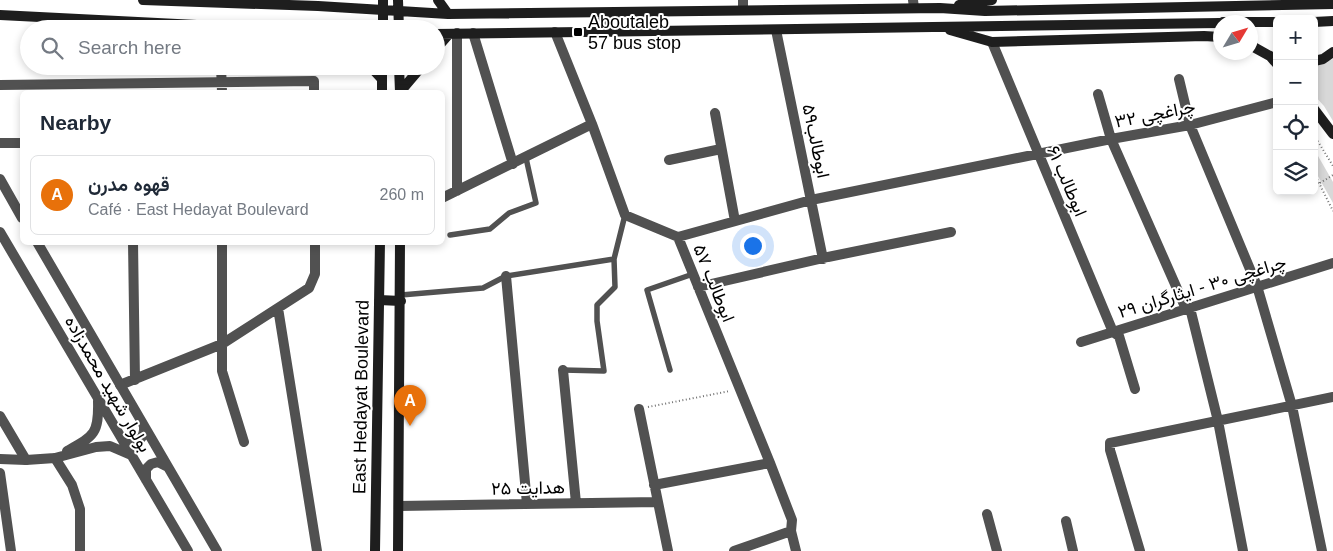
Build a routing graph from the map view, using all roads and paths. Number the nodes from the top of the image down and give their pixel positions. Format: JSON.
{"nodes":[{"id":1,"x":144,"y":0,"type":"edge"},
{"id":2,"x":398,"y":0,"type":"edge"},
{"id":3,"x":438,"y":0,"type":"edge"},
{"id":4,"x":992,"y":0,"type":"edge"},
{"id":5,"x":234,"y":2,"type":"edge"},
{"id":6,"x":317,"y":3,"type":"edge"},
{"id":7,"x":335,"y":4,"type":"edge"},
{"id":8,"x":913,"y":4,"type":"edge"},
{"id":9,"x":1333,"y":4,"type":"edge"},
{"id":10,"x":383,"y":5,"type":"edge"},
{"id":11,"x":743,"y":5,"type":"edge"},
{"id":12,"x":819,"y":5,"type":"edge"},
{"id":13,"x":940,"y":8,"type":"junction"},
{"id":14,"x":398,"y":11,"type":"junction"},
{"id":15,"x":636,"y":11,"type":"junction"},
{"id":16,"x":448,"y":14,"type":"junction"},
{"id":17,"x":0,"y":15,"type":"edge"},
{"id":18,"x":92,"y":20,"type":"edge"},
{"id":19,"x":382,"y":20,"type":"edge"},
{"id":20,"x":398,"y":20,"type":"edge"},
{"id":21,"x":1213,"y":22,"type":"edge"},
{"id":22,"x":1258,"y":22,"type":"edge"},
{"id":23,"x":1273,"y":22,"type":"edge"},
{"id":24,"x":1318,"y":22,"type":"edge"},
{"id":25,"x":1333,"y":22,"type":"edge"},
{"id":26,"x":942,"y":28,"type":"junction"},
{"id":27,"x":776,"y":30,"type":"junction"},
{"id":28,"x":555,"y":32,"type":"junction"},
{"id":29,"x":611,"y":32,"type":"junction"},
{"id":30,"x":473,"y":33,"type":"junction"},
{"id":31,"x":445,"y":34,"type":"edge"},
{"id":32,"x":453,"y":34,"type":"junction"},
{"id":33,"x":1213,"y":37,"type":"edge"},
{"id":34,"x":445,"y":41,"type":"edge"},
{"id":35,"x":992,"y":42,"type":"junction"},
{"id":36,"x":1258,"y":50,"type":"edge"},
{"id":37,"x":1333,"y":52,"type":"edge"},
{"id":38,"x":1273,"y":58,"type":"edge"},
{"id":39,"x":1318,"y":60,"type":"edge"},
{"id":40,"x":378,"y":75,"type":"edge"},
{"id":41,"x":382,"y":75,"type":"edge"},
{"id":42,"x":399,"y":75,"type":"edge"},
{"id":43,"x":414,"y":75,"type":"edge"},
{"id":44,"x":382,"y":79,"type":"junction"},
{"id":45,"x":1179,"y":79,"type":"dead end"},
{"id":46,"x":0,"y":85,"type":"edge"},
{"id":47,"x":222,"y":87,"type":"edge"},
{"id":48,"x":46,"y":88,"type":"edge"},
{"id":49,"x":130,"y":88,"type":"edge"},
{"id":50,"x":314,"y":90,"type":"edge"},
{"id":51,"x":382,"y":90,"type":"edge"},
{"id":52,"x":400,"y":90,"type":"edge"},
{"id":53,"x":402,"y":90,"type":"edge"},
{"id":54,"x":1098,"y":94,"type":"dead end"},
{"id":55,"x":1273,"y":103,"type":"edge"},
{"id":56,"x":715,"y":114,"type":"dead end"},
{"id":57,"x":1318,"y":114,"type":"edge"},
{"id":58,"x":592,"y":124,"type":"junction"},
{"id":59,"x":1190,"y":125,"type":"junction"},
{"id":60,"x":1333,"y":134,"type":"edge"},
{"id":61,"x":1111,"y":139,"type":"junction"},
{"id":62,"x":1318,"y":141,"type":"edge"},
{"id":63,"x":0,"y":143,"type":"edge"},
{"id":64,"x":20,"y":143,"type":"edge"},
{"id":65,"x":721,"y":149,"type":"junction"},
{"id":66,"x":1038,"y":154,"type":"junction"},
{"id":67,"x":526,"y":158,"type":"junction"},
{"id":68,"x":669,"y":160,"type":"dead end"},
{"id":69,"x":513,"y":164,"type":"junction"},
{"id":70,"x":1333,"y":166,"type":"edge"},
{"id":71,"x":1333,"y":175,"type":"edge"},
{"id":72,"x":0,"y":179,"type":"edge"},
{"id":73,"x":1318,"y":180,"type":"edge"},
{"id":74,"x":1320,"y":183,"type":"junction"},
{"id":75,"x":457,"y":191,"type":"junction"},
{"id":76,"x":445,"y":197,"type":"edge"},
{"id":77,"x":811,"y":200,"type":"junction"},
{"id":78,"x":1333,"y":211,"type":"edge"},
{"id":79,"x":20,"y":214,"type":"edge"},
{"id":80,"x":624,"y":215,"type":"junction"},
{"id":81,"x":734,"y":221,"type":"junction"},
{"id":82,"x":0,"y":232,"type":"edge"},
{"id":83,"x":951,"y":232,"type":"dead end"},
{"id":84,"x":450,"y":235,"type":"dead end"},
{"id":85,"x":678,"y":238,"type":"junction"},
{"id":86,"x":39,"y":245,"type":"edge"},
{"id":87,"x":133,"y":245,"type":"edge"},
{"id":88,"x":222,"y":245,"type":"edge"},
{"id":89,"x":315,"y":245,"type":"edge"},
{"id":90,"x":380,"y":245,"type":"edge"},
{"id":91,"x":400,"y":245,"type":"edge"},
{"id":92,"x":614,"y":259,"type":"junction"},
{"id":93,"x":823,"y":259,"type":"junction"},
{"id":94,"x":1333,"y":263,"type":"edge"},
{"id":95,"x":693,"y":274,"type":"junction"},
{"id":96,"x":506,"y":276,"type":"junction"},
{"id":97,"x":1258,"y":286,"type":"junction"},
{"id":98,"x":698,"y":287,"type":"junction"},
{"id":99,"x":401,"y":298,"type":"junction"},
{"id":100,"x":379,"y":300,"type":"junction"},
{"id":101,"x":278,"y":308,"type":"junction"},
{"id":102,"x":1188,"y":308,"type":"junction"},
{"id":103,"x":1114,"y":332,"type":"junction"},
{"id":104,"x":1081,"y":342,"type":"dead end"},
{"id":105,"x":222,"y":344,"type":"junction"},
{"id":106,"x":563,"y":370,"type":"joint"},
{"id":107,"x":670,"y":370,"type":"dead end"},
{"id":108,"x":135,"y":380,"type":"junction"},
{"id":109,"x":120,"y":385,"type":"junction"},
{"id":110,"x":740,"y":389,"type":"junction"},
{"id":111,"x":1135,"y":389,"type":"dead end"},
{"id":112,"x":1333,"y":398,"type":"edge"},
{"id":113,"x":98,"y":400,"type":"junction"},
{"id":114,"x":1292,"y":406,"type":"junction"},
{"id":115,"x":639,"y":409,"type":"joint"},
{"id":116,"x":0,"y":416,"type":"edge"},
{"id":117,"x":1218,"y":421,"type":"junction"},
{"id":118,"x":144,"y":427,"type":"junction"},
{"id":119,"x":122,"y":440,"type":"junction"},
{"id":120,"x":244,"y":442,"type":"dead end"},
{"id":121,"x":131,"y":455,"type":"junction"},
{"id":122,"x":55,"y":458,"type":"junction"},
{"id":123,"x":0,"y":459,"type":"edge"},
{"id":124,"x":26,"y":460,"type":"junction"},
{"id":125,"x":770,"y":463,"type":"junction"},
{"id":126,"x":168,"y":467,"type":"junction"},
{"id":127,"x":0,"y":473,"type":"edge"},
{"id":128,"x":146,"y":480,"type":"junction"},
{"id":129,"x":654,"y":485,"type":"junction"},
{"id":130,"x":658,"y":502,"type":"junction"},
{"id":131,"x":576,"y":503,"type":"junction"},
{"id":132,"x":527,"y":504,"type":"junction"},
{"id":133,"x":399,"y":506,"type":"junction"},
{"id":134,"x":987,"y":514,"type":"dead end"},
{"id":135,"x":1066,"y":522,"type":"dead end"},
{"id":136,"x":792,"y":531,"type":"junction"},
{"id":137,"x":11,"y":551,"type":"edge"},
{"id":138,"x":80,"y":551,"type":"edge"},
{"id":139,"x":188,"y":551,"type":"edge"},
{"id":140,"x":217,"y":551,"type":"edge"},
{"id":141,"x":317,"y":551,"type":"edge"},
{"id":142,"x":375,"y":551,"type":"edge"},
{"id":143,"x":398,"y":551,"type":"edge"},
{"id":144,"x":668,"y":551,"type":"edge"},
{"id":145,"x":734,"y":551,"type":"edge"},
{"id":146,"x":796,"y":551,"type":"edge"},
{"id":147,"x":996,"y":551,"type":"edge"},
{"id":148,"x":1073,"y":551,"type":"edge"},
{"id":149,"x":1140,"y":551,"type":"edge"},
{"id":150,"x":1243,"y":551,"type":"edge"},
{"id":151,"x":1322,"y":551,"type":"edge"}],
"edges":[{"from":1,"to":5,"type":"main road"},
{"from":2,"to":14,"type":"main road"},
{"from":3,"to":16,"type":"main road"},
{"from":4,"to":13,"type":"main road"},
{"from":5,"to":6,"type":"main road"},
{"from":6,"to":7,"type":"main road"},
{"from":7,"to":10,"type":"main road"},
{"from":8,"to":12,"type":"main road"},
{"from":8,"to":13,"type":"main road"},
{"from":9,"to":13,"type":"main road"},
{"from":10,"to":14,"type":"main road"},
{"from":10,"to":19,"type":"main road"},
{"from":11,"to":12,"type":"main road"},
{"from":11,"to":15,"type":"main road"},
{"from":14,"to":16,"type":"main road"},
{"from":14,"to":20,"type":"main road"},
{"from":15,"to":16,"type":"main road"},
{"from":15,"to":29,"type":"main road"},
{"from":17,"to":18,"type":"main road"},
{"from":21,"to":26,"type":"main road"},
{"from":22,"to":23,"type":"main road"},
{"from":24,"to":25,"type":"main road"},
{"from":26,"to":27,"type":"main road"},
{"from":26,"to":35,"type":"main road"},
{"from":27,"to":29,"type":"main road"},
{"from":27,"to":77,"type":"street","name":"ابوطالب۵۹"},
{"from":28,"to":29,"type":"main road"},
{"from":28,"to":30,"type":"main road"},
{"from":28,"to":58,"type":"street"},
{"from":30,"to":32,"type":"main road"},
{"from":30,"to":69,"type":"street"},
{"from":31,"to":32,"type":"main road"},
{"from":32,"to":34,"type":"main road"},
{"from":32,"to":75,"type":"street"},
{"from":33,"to":35,"type":"main road"},
{"from":35,"to":66,"type":"street","name":"ابوطالب ۶۱"},
{"from":36,"to":38,"type":"main road"},
{"from":37,"to":39,"type":"main road"},
{"from":40,"to":44,"type":"main road"},
{"from":41,"to":44,"type":"main road"},
{"from":42,"to":52,"type":"main road"},
{"from":43,"to":53,"type":"main road"},
{"from":44,"to":51,"type":"main road"},
{"from":45,"to":59,"type":"street"},
{"from":46,"to":48,"type":"street"},
{"from":47,"to":49,"type":"street"},
{"from":47,"to":50,"type":"street"},
{"from":48,"to":49,"type":"street"},
{"from":54,"to":61,"type":"street"},
{"from":55,"to":59,"type":"street","name":"چراغچی ۳۲"},
{"from":56,"to":65,"type":"street"},
{"from":57,"to":60,"type":"main road"},
{"from":58,"to":67,"type":"street"},
{"from":58,"to":80,"type":"street"},
{"from":59,"to":61,"type":"street","name":"چراغچی ۳۲"},
{"from":59,"to":97,"type":"street"},
{"from":61,"to":66,"type":"street","name":"چراغچی ۳۲"},
{"from":61,"to":102,"type":"street"},
{"from":62,"to":70,"type":"path"},
{"from":63,"to":64,"type":"street"},
{"from":65,"to":68,"type":"street"},
{"from":65,"to":81,"type":"street"},
{"from":66,"to":77,"type":"street","name":"چراغچی ۳۲"},
{"from":66,"to":103,"type":"street","name":"ابوطالب ۶۱"},
{"from":67,"to":69,"type":"street"},
{"from":67,"to":84,"type":"lane"},
{"from":69,"to":75,"type":"street"},
{"from":71,"to":74,"type":"path"},
{"from":72,"to":79,"type":"street"},
{"from":73,"to":74,"type":"path"},
{"from":74,"to":78,"type":"path"},
{"from":75,"to":76,"type":"street"},
{"from":77,"to":81,"type":"street","name":"چراغچی ۳۲"},
{"from":77,"to":93,"type":"street","name":"ابوطالب۵۹"},
{"from":80,"to":85,"type":"street","name":"ابوطالب ۵۷"},
{"from":80,"to":92,"type":"lane"},
{"from":81,"to":85,"type":"street","name":"چراغچی ۳۲"},
{"from":82,"to":113,"type":"street","name":"بولوار شهید محمدزاده"},
{"from":83,"to":93,"type":"street"},
{"from":85,"to":95,"type":"street","name":"ابوطالب ۵۷"},
{"from":86,"to":109,"type":"street","name":"بولوار شهید محمدزاده"},
{"from":87,"to":108,"type":"street"},
{"from":88,"to":105,"type":"street"},
{"from":89,"to":101,"type":"street"},
{"from":90,"to":100,"type":"main road","name":"East Hedayat Boulevard"},
{"from":91,"to":99,"type":"main road"},
{"from":92,"to":96,"type":"lane"},
{"from":92,"to":106,"type":"lane"},
{"from":93,"to":98,"type":"street"},
{"from":94,"to":97,"type":"street","name":"چراغچی ۳۰ - ایثارگران ۲۹"},
{"from":95,"to":98,"type":"street","name":"ابوطالب ۵۷"},
{"from":95,"to":107,"type":"lane"},
{"from":96,"to":99,"type":"lane"},
{"from":96,"to":132,"type":"street"},
{"from":97,"to":102,"type":"street","name":"چراغچی ۳۰ - ایثارگران ۲۹"},
{"from":97,"to":114,"type":"street"},
{"from":98,"to":110,"type":"street","name":"ابوطالب ۵۷"},
{"from":99,"to":100,"type":"main road"},
{"from":99,"to":133,"type":"main road"},
{"from":100,"to":142,"type":"main road","name":"East Hedayat Boulevard"},
{"from":101,"to":105,"type":"street"},
{"from":101,"to":141,"type":"street"},
{"from":102,"to":103,"type":"street","name":"چراغچی ۳۰ - ایثارگران ۲۹"},
{"from":102,"to":117,"type":"street"},
{"from":103,"to":104,"type":"street","name":"چراغچی ۳۰ - ایثارگران ۲۹"},
{"from":103,"to":111,"type":"street","name":"ابوطالب ۶۱"},
{"from":105,"to":108,"type":"street"},
{"from":105,"to":120,"type":"street"},
{"from":106,"to":131,"type":"street"},
{"from":108,"to":109,"type":"street"},
{"from":109,"to":118,"type":"street","name":"بولوار شهید محمدزاده"},
{"from":110,"to":115,"type":"path"},
{"from":110,"to":125,"type":"street","name":"ابوطالب ۵۷"},
{"from":112,"to":114,"type":"street"},
{"from":113,"to":119,"type":"street","name":"بولوار شهید محمدزاده"},
{"from":113,"to":122,"type":"street"},
{"from":114,"to":117,"type":"street"},
{"from":114,"to":151,"type":"street"},
{"from":115,"to":129,"type":"street"},
{"from":116,"to":124,"type":"street"},
{"from":117,"to":149,"type":"street"},
{"from":117,"to":150,"type":"street"},
{"from":118,"to":119,"type":"street"},
{"from":118,"to":126,"type":"street","name":"بولوار شهید محمدزاده"},
{"from":119,"to":121,"type":"street","name":"بولوار شهید محمدزاده"},
{"from":121,"to":122,"type":"street"},
{"from":121,"to":128,"type":"street","name":"بولوار شهید محمدزاده"},
{"from":122,"to":124,"type":"street"},
{"from":122,"to":138,"type":"street"},
{"from":123,"to":124,"type":"street"},
{"from":125,"to":129,"type":"street"},
{"from":125,"to":136,"type":"street","name":"ابوطالب ۵۷"},
{"from":126,"to":128,"type":"street"},
{"from":126,"to":140,"type":"street","name":"بولوار شهید محمدزاده"},
{"from":127,"to":137,"type":"street"},
{"from":128,"to":139,"type":"street","name":"بولوار شهید محمدزاده"},
{"from":129,"to":130,"type":"street"},
{"from":130,"to":131,"type":"street","name":"هدایت ۲۵"},
{"from":130,"to":144,"type":"street"},
{"from":131,"to":132,"type":"street","name":"هدایت ۲۵"},
{"from":132,"to":133,"type":"street","name":"هدایت ۲۵"},
{"from":133,"to":143,"type":"main road"},
{"from":134,"to":147,"type":"street"},
{"from":135,"to":148,"type":"street"},
{"from":136,"to":145,"type":"street"},
{"from":136,"to":146,"type":"street","name":"ابوطالب ۵۷"}]}
